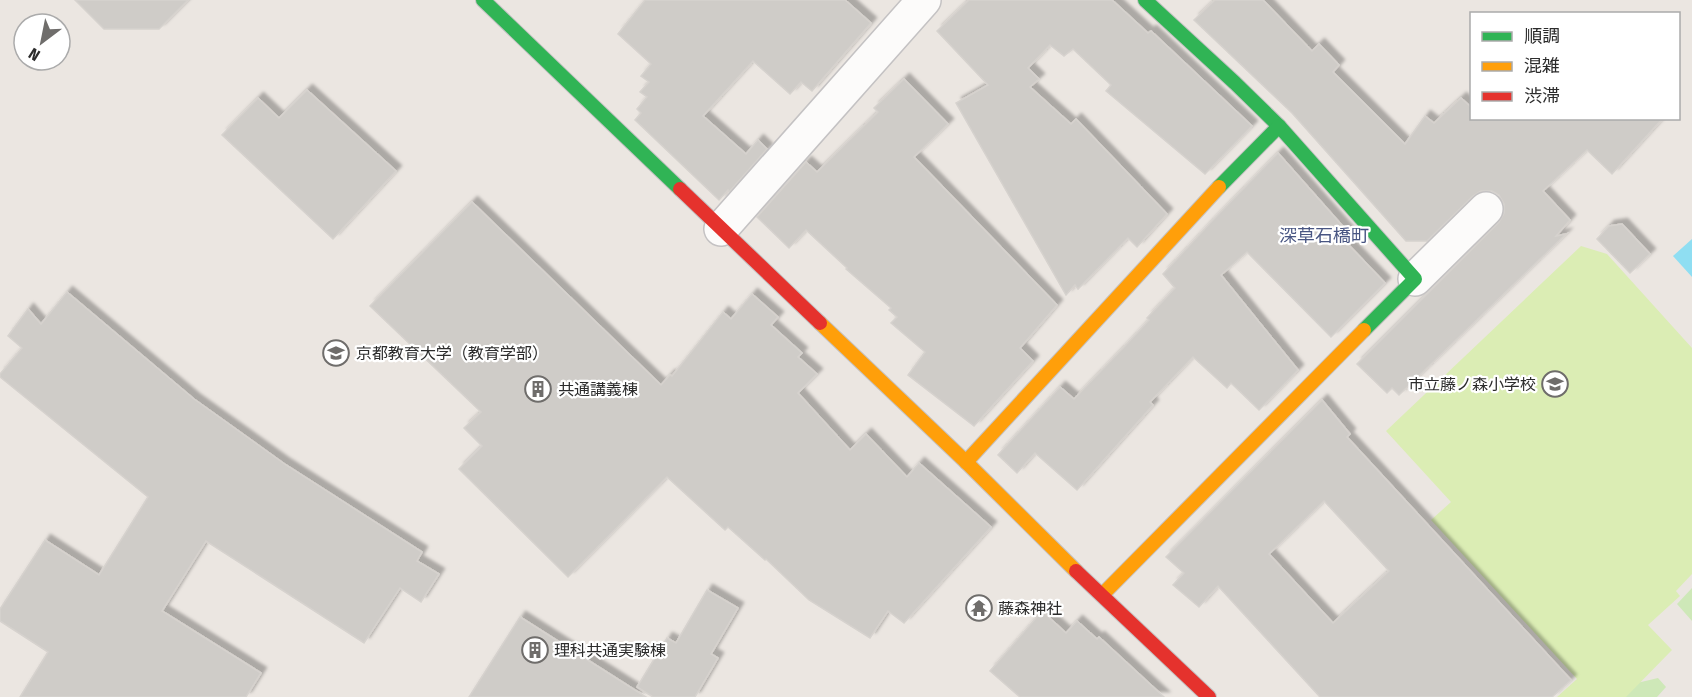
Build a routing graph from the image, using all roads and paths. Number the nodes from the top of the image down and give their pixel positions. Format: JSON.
{"nodes":[{"id":1,"x":483,"y":0,"type":"edge"},
{"id":2,"x":924,"y":0,"type":"edge"},
{"id":3,"x":1145,"y":0,"type":"edge"},
{"id":4,"x":1279,"y":126,"type":"junction"},
{"id":5,"x":1486,"y":209,"type":"dead end"},
{"id":6,"x":721,"y":229,"type":"junction"},
{"id":7,"x":1415,"y":279,"type":"junction"},
{"id":8,"x":966,"y":462,"type":"junction"},
{"id":9,"x":1102,"y":595,"type":"junction"},
{"id":10,"x":1209,"y":697,"type":"edge"}],
"edges":[{"from":1,"to":6,"type":"street"},
{"from":2,"to":6,"type":"street"},
{"from":3,"to":4,"type":"street"},
{"from":4,"to":7,"type":"street"},
{"from":4,"to":8,"type":"street"},
{"from":5,"to":7,"type":"street"},
{"from":6,"to":8,"type":"street"},
{"from":7,"to":9,"type":"street"},
{"from":8,"to":9,"type":"street"},
{"from":9,"to":10,"type":"street"}]}
